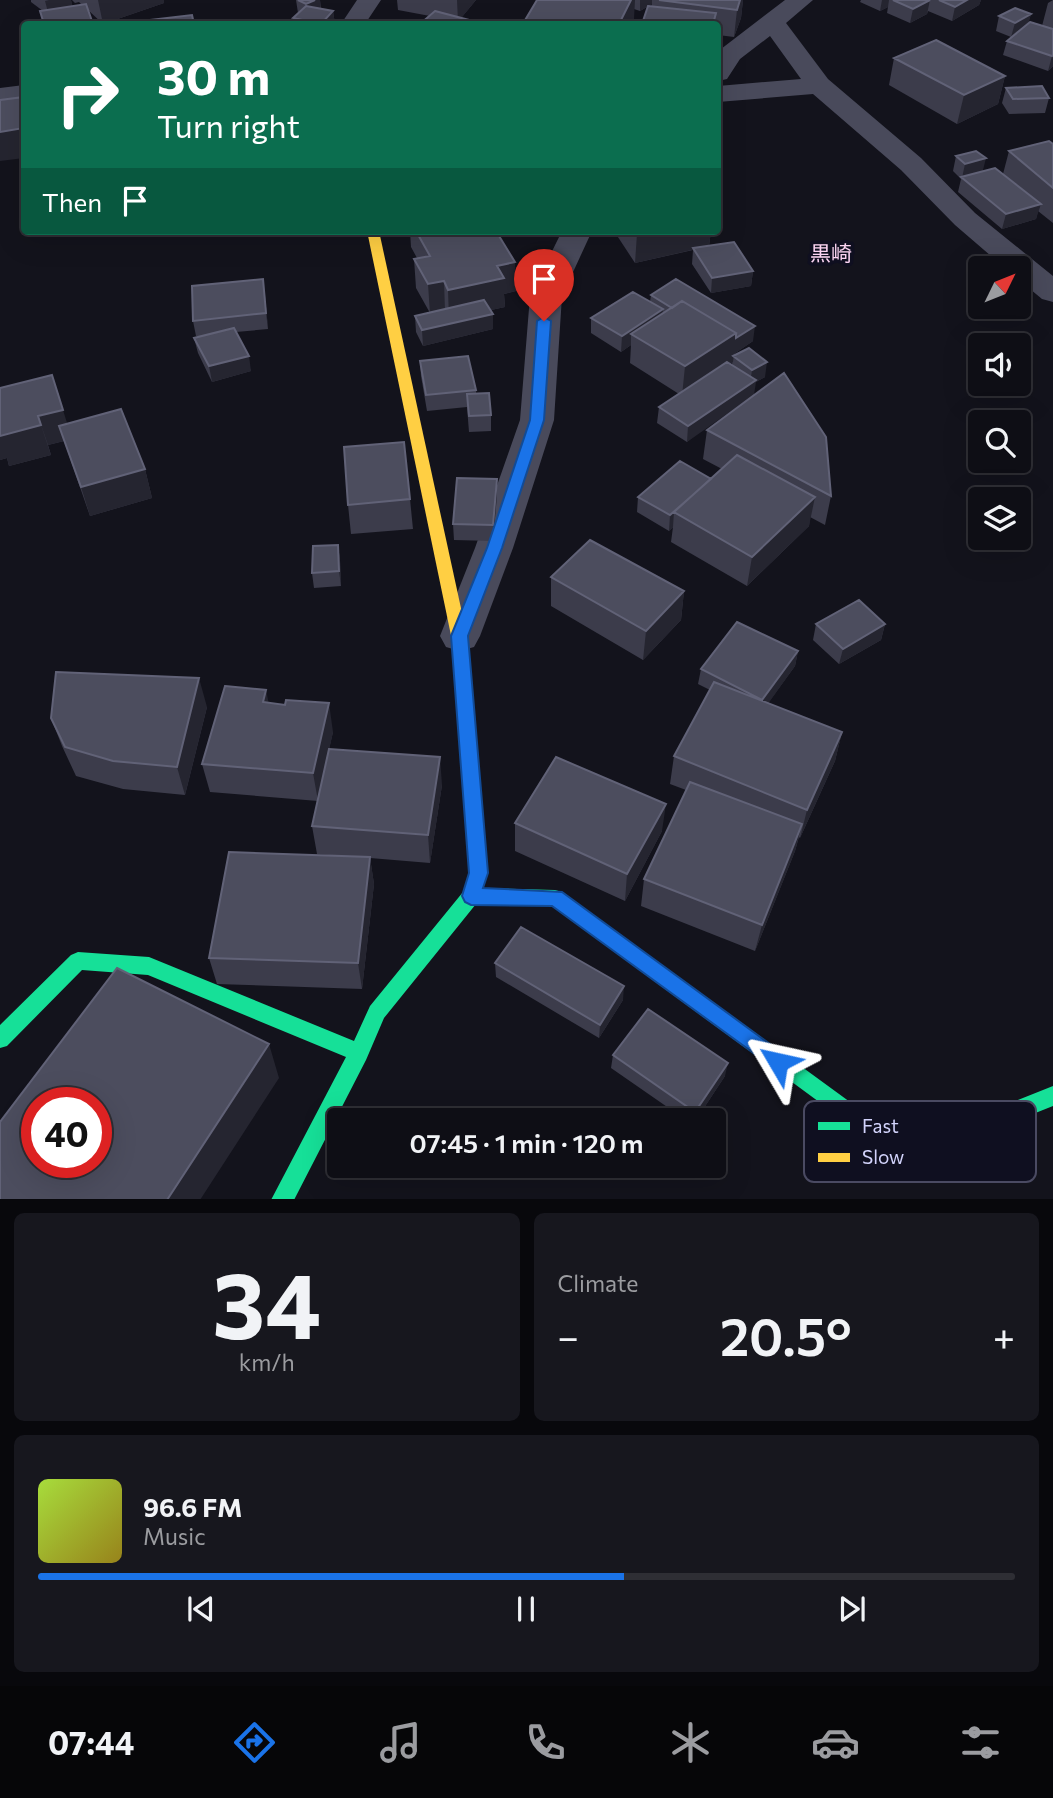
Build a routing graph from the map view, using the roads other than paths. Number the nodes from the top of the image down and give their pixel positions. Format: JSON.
{"nodes":[{"id":1,"x":369,"y":0,"type":"edge"},
{"id":2,"x":801,"y":0,"type":"edge"},
{"id":3,"x":355,"y":21,"type":"edge"},
{"id":4,"x":772,"y":21,"type":"junction"},
{"id":5,"x":721,"y":68,"type":"edge"},
{"id":6,"x":819,"y":85,"type":"junction"},
{"id":7,"x":21,"y":93,"type":"edge"},
{"id":8,"x":721,"y":94,"type":"edge"},
{"id":9,"x":0,"y":96,"type":"edge"},
{"id":10,"x":374,"y":235,"type":"edge"},
{"id":11,"x":575,"y":235,"type":"edge"},
{"id":12,"x":1053,"y":292,"type":"edge"},
{"id":13,"x":460,"y":636,"type":"junction"},
{"id":14,"x":471,"y":896,"type":"junction"},
{"id":15,"x":0,"y":1039,"type":"edge"},
{"id":16,"x":359,"y":1053,"type":"junction"},
{"id":17,"x":1053,"y":1096,"type":"edge"},
{"id":18,"x":831,"y":1101,"type":"edge"},
{"id":19,"x":1036,"y":1103,"type":"edge"},
{"id":20,"x":282,"y":1199,"type":"edge"}],
"edges":[{"from":1,"to":3,"type":"street"},
{"from":2,"to":4,"type":"street"},
{"from":4,"to":5,"type":"street"},
{"from":4,"to":6,"type":"street"},
{"from":6,"to":8,"type":"street"},
{"from":6,"to":12,"type":"street"},
{"from":7,"to":9,"type":"street"},
{"from":10,"to":13,"type":"street"},
{"from":11,"to":13,"type":"street"},
{"from":13,"to":14,"type":"street"},
{"from":14,"to":16,"type":"street"},
{"from":14,"to":18,"type":"street"},
{"from":15,"to":16,"type":"street"},
{"from":16,"to":20,"type":"street"},
{"from":17,"to":19,"type":"street"}]}
